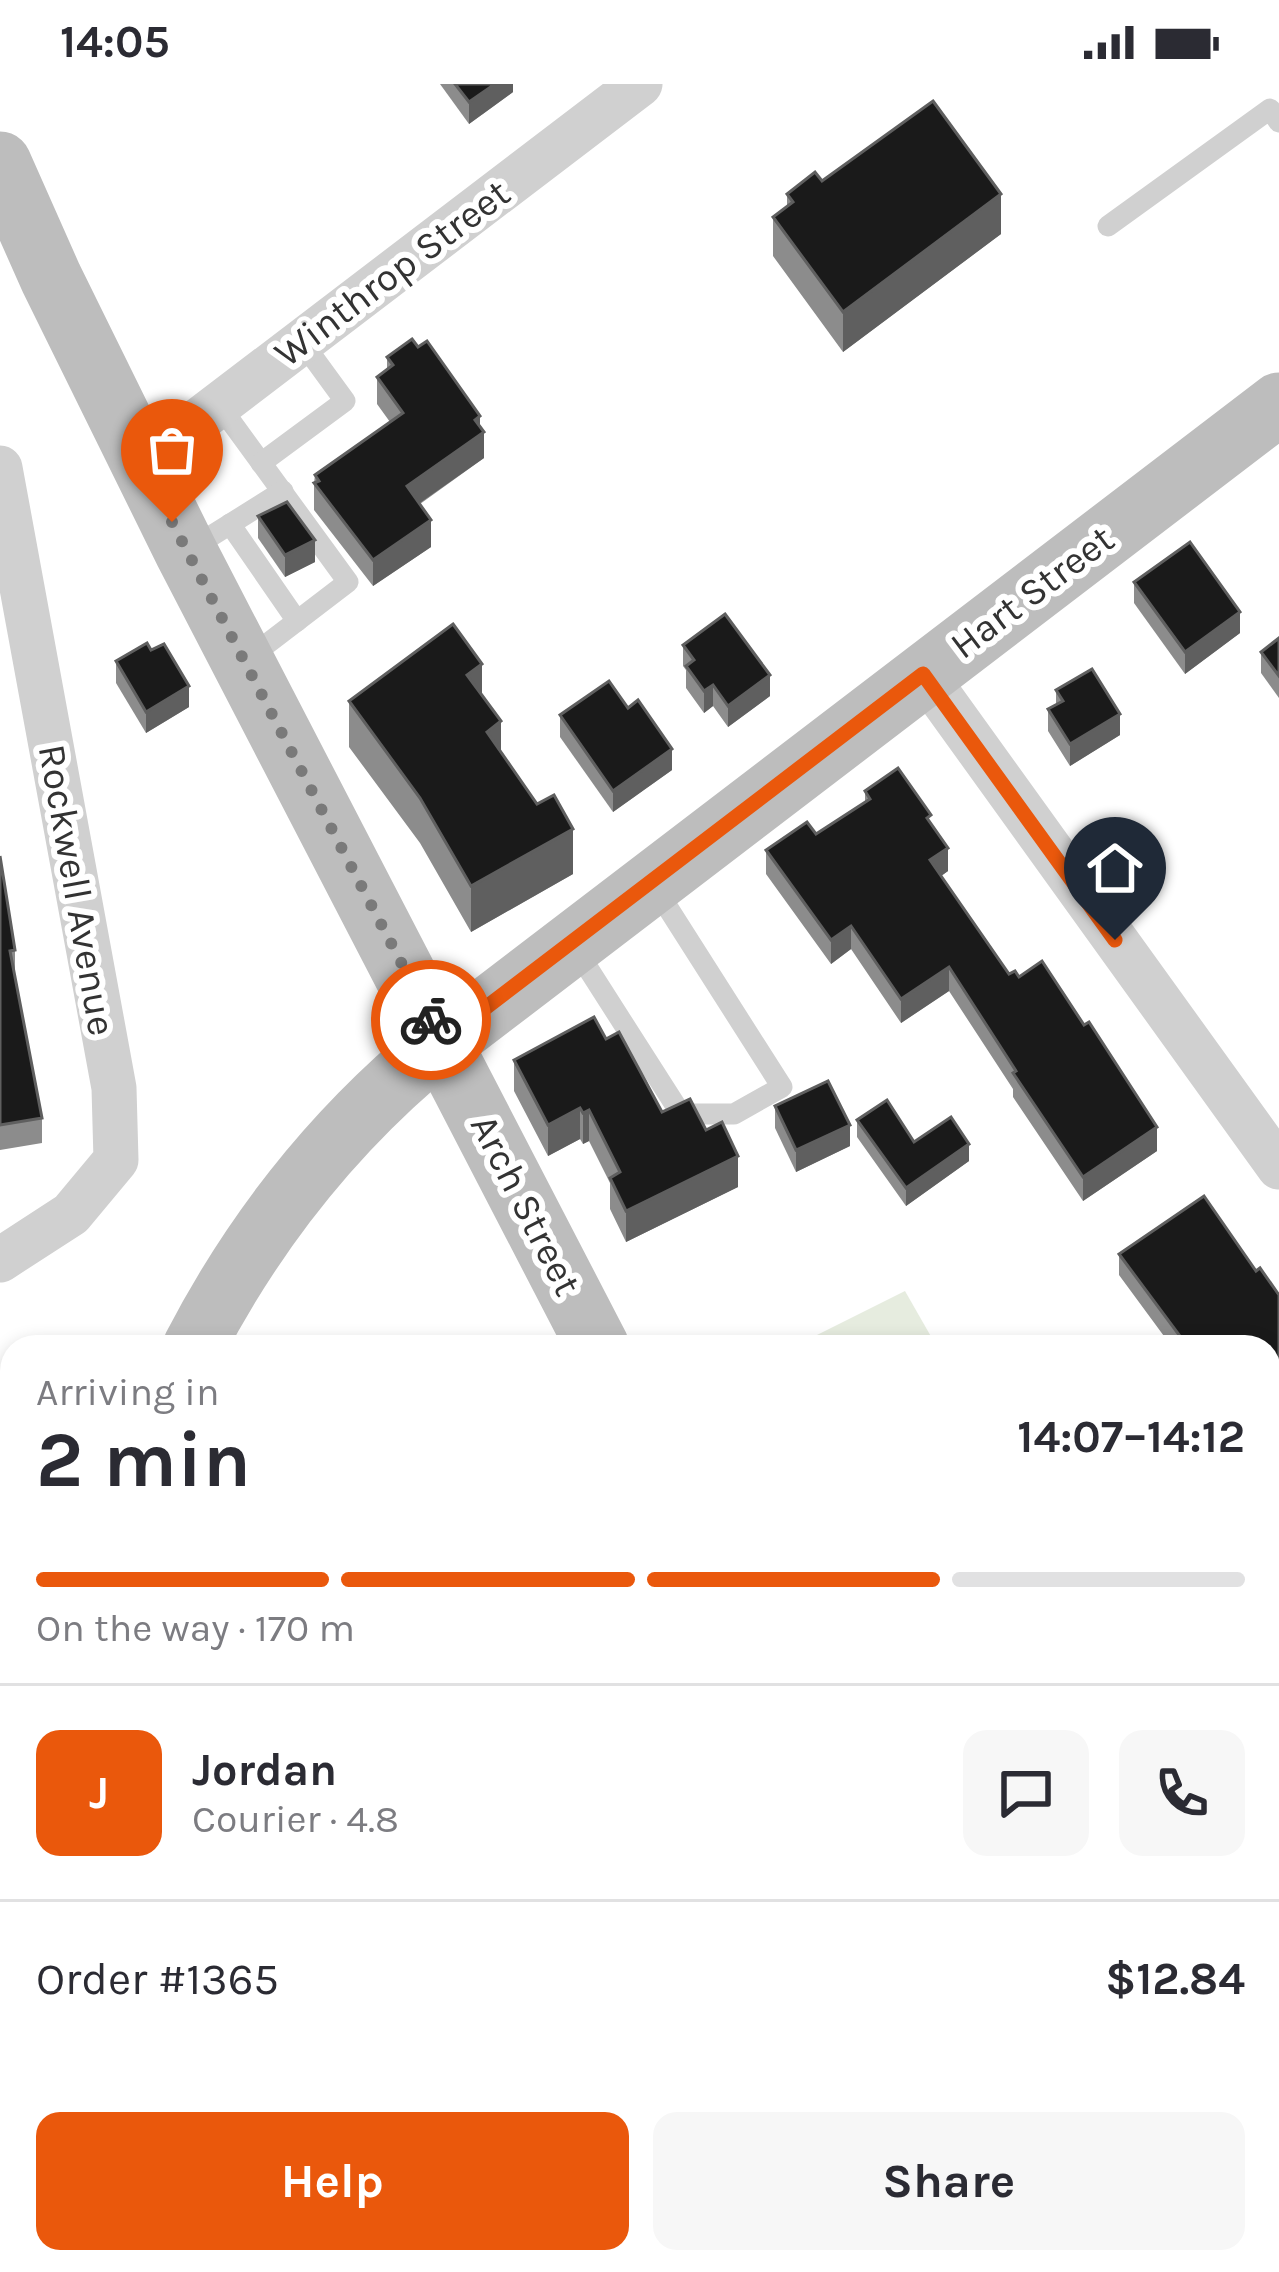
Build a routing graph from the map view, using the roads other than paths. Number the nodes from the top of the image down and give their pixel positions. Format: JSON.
{"nodes":[{"id":1,"x":640,"y":84,"type":"edge"},
{"id":2,"x":1279,"y":122,"type":"edge"},
{"id":3,"x":0,"y":163,"type":"edge"},
{"id":4,"x":1108,"y":226,"type":"dead end"},
{"id":5,"x":302,"y":342,"type":"junction"},
{"id":6,"x":1279,"y":404,"type":"edge"},
{"id":7,"x":219,"y":405,"type":"junction"},
{"id":8,"x":144,"y":462,"type":"junction"},
{"id":9,"x":261,"y":463,"type":"junction"},
{"id":10,"x":0,"y":468,"type":"edge"},
{"id":11,"x":283,"y":491,"type":"junction"},
{"id":12,"x":208,"y":538,"type":"junction"},
{"id":13,"x":297,"y":621,"type":"junction"},
{"id":14,"x":244,"y":661,"type":"junction"},
{"id":15,"x":923,"y":674,"type":"junction"},
{"id":16,"x":651,"y":881,"type":"junction"},
{"id":17,"x":571,"y":942,"type":"junction"},
{"id":18,"x":442,"y":1041,"type":"junction"},
{"id":19,"x":1279,"y":1167,"type":"edge"},
{"id":20,"x":0,"y":1259,"type":"edge"},
{"id":21,"x":201,"y":1335,"type":"edge"},
{"id":22,"x":592,"y":1335,"type":"edge"}],
"edges":[{"from":1,"to":5,"type":"street","name":"Winthrop Street"},
{"from":2,"to":4,"type":"lane"},
{"from":3,"to":8,"type":"street","name":"Arch Street"},
{"from":5,"to":7,"type":"street","name":"Winthrop Street"},
{"from":5,"to":9,"type":"lane"},
{"from":6,"to":15,"type":"street","name":"Hart Street"},
{"from":7,"to":8,"type":"street","name":"Winthrop Street"},
{"from":7,"to":9,"type":"lane"},
{"from":8,"to":12,"type":"street","name":"Arch Street"},
{"from":9,"to":11,"type":"lane"},
{"from":10,"to":20,"type":"street","name":"Rockwell Avenue"},
{"from":11,"to":12,"type":"lane"},
{"from":11,"to":13,"type":"lane"},
{"from":12,"to":13,"type":"lane"},
{"from":12,"to":14,"type":"street","name":"Arch Street"},
{"from":13,"to":14,"type":"lane"},
{"from":14,"to":18,"type":"street","name":"Arch Street"},
{"from":15,"to":16,"type":"street","name":"Hart Street"},
{"from":15,"to":19,"type":"street"},
{"from":16,"to":17,"type":"street","name":"Hart Street"},
{"from":16,"to":17,"type":"lane"},
{"from":17,"to":18,"type":"street","name":"Hart Street"},
{"from":18,"to":21,"type":"street"},
{"from":18,"to":22,"type":"street","name":"Arch Street"}]}
